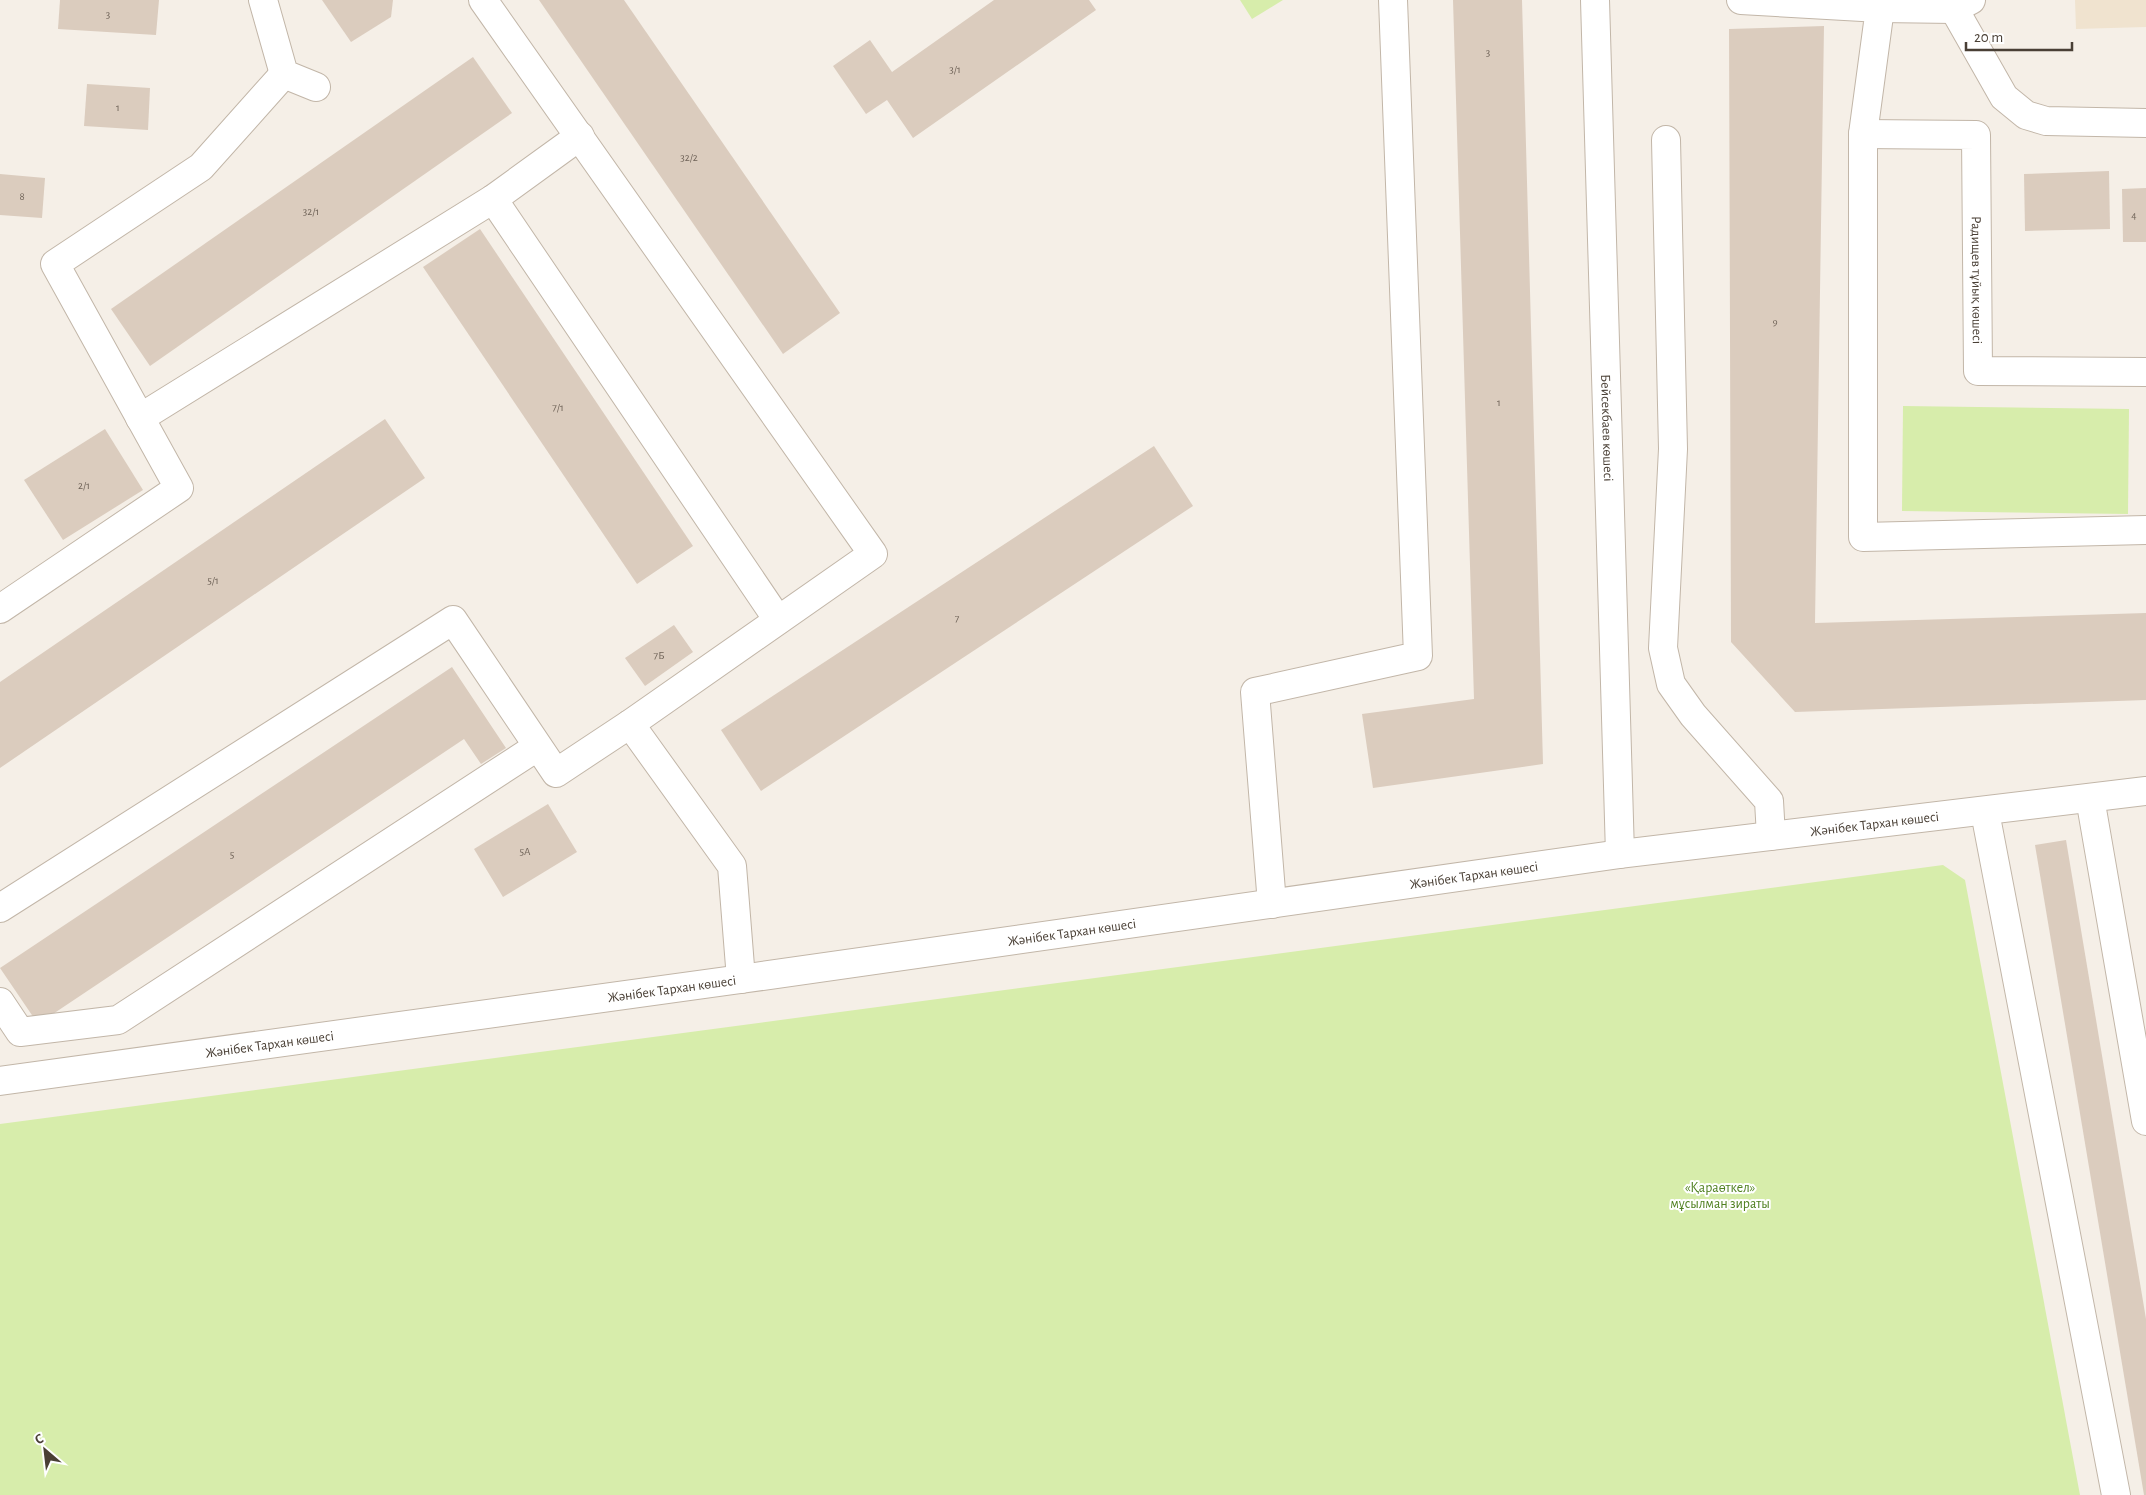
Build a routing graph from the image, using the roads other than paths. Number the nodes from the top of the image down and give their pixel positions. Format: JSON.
{"nodes":[{"id":1,"x":263,"y":0,"type":"edge"},
{"id":2,"x":483,"y":0,"type":"edge"},
{"id":3,"x":1393,"y":0,"type":"edge"},
{"id":4,"x":1595,"y":0,"type":"edge"},
{"id":5,"x":1741,"y":0,"type":"edge"},
{"id":6,"x":1880,"y":4,"type":"edge"},
{"id":7,"x":1962,"y":4,"type":"edge"},
{"id":8,"x":284,"y":74,"type":"junction"},
{"id":9,"x":316,"y":87,"type":"dead end"},
{"id":10,"x":2146,"y":123,"type":"edge"},
{"id":11,"x":1863,"y":134,"type":"junction"},
{"id":12,"x":580,"y":136,"type":"junction"},
{"id":13,"x":1666,"y":140,"type":"dead end"},
{"id":14,"x":493,"y":198,"type":"junction"},
{"id":15,"x":2146,"y":372,"type":"edge"},
{"id":16,"x":140,"y":418,"type":"junction"},
{"id":17,"x":2146,"y":530,"type":"edge"},
{"id":18,"x":0,"y":609,"type":"edge"},
{"id":19,"x":778,"y":620,"type":"junction"},
{"id":20,"x":630,"y":724,"type":"junction"},
{"id":21,"x":538,"y":746,"type":"junction"},
{"id":22,"x":2146,"y":791,"type":"edge"},
{"id":23,"x":2090,"y":798,"type":"junction"},
{"id":24,"x":1985,"y":812,"type":"junction"},
{"id":25,"x":1771,"y":836,"type":"junction"},
{"id":26,"x":1620,"y":854,"type":"junction"},
{"id":27,"x":1272,"y":904,"type":"junction"},
{"id":28,"x":0,"y":908,"type":"edge"},
{"id":29,"x":742,"y":979,"type":"junction"},
{"id":30,"x":0,"y":1002,"type":"edge"},
{"id":31,"x":0,"y":1081,"type":"edge"},
{"id":32,"x":2146,"y":1121,"type":"edge"},
{"id":33,"x":2116,"y":1495,"type":"edge"}],
"edges":[{"from":1,"to":8,"type":"street"},
{"from":2,"to":12,"type":"street"},
{"from":3,"to":27,"type":"street"},
{"from":4,"to":26,"type":"street","name":"Бейсекбаев көшесі"},
{"from":5,"to":6,"type":"street"},
{"from":6,"to":7,"type":"street"},
{"from":6,"to":11,"type":"street"},
{"from":7,"to":10,"type":"street"},
{"from":8,"to":9,"type":"street"},
{"from":8,"to":16,"type":"street"},
{"from":11,"to":15,"type":"street","name":"Радищев тұйық көшесі"},
{"from":11,"to":17,"type":"street"},
{"from":12,"to":14,"type":"street"},
{"from":12,"to":19,"type":"street"},
{"from":13,"to":25,"type":"street"},
{"from":14,"to":16,"type":"street"},
{"from":14,"to":19,"type":"street"},
{"from":16,"to":18,"type":"street"},
{"from":19,"to":20,"type":"street"},
{"from":20,"to":21,"type":"street"},
{"from":20,"to":29,"type":"street"},
{"from":21,"to":28,"type":"street"},
{"from":21,"to":30,"type":"street"},
{"from":22,"to":23,"type":"street","name":"Жәнібек Тархан көшесі"},
{"from":23,"to":24,"type":"street","name":"Жәнібек Тархан көшесі"},
{"from":23,"to":32,"type":"street"},
{"from":24,"to":25,"type":"street","name":"Жәнібек Тархан көшесі"},
{"from":24,"to":33,"type":"street"},
{"from":25,"to":26,"type":"street","name":"Жәнібек Тархан көшесі"},
{"from":26,"to":27,"type":"street","name":"Жәнібек Тархан көшесі"},
{"from":27,"to":29,"type":"street","name":"Жәнібек Тархан көшесі"},
{"from":29,"to":31,"type":"street","name":"Жәнібек Тархан көшесі"}]}
